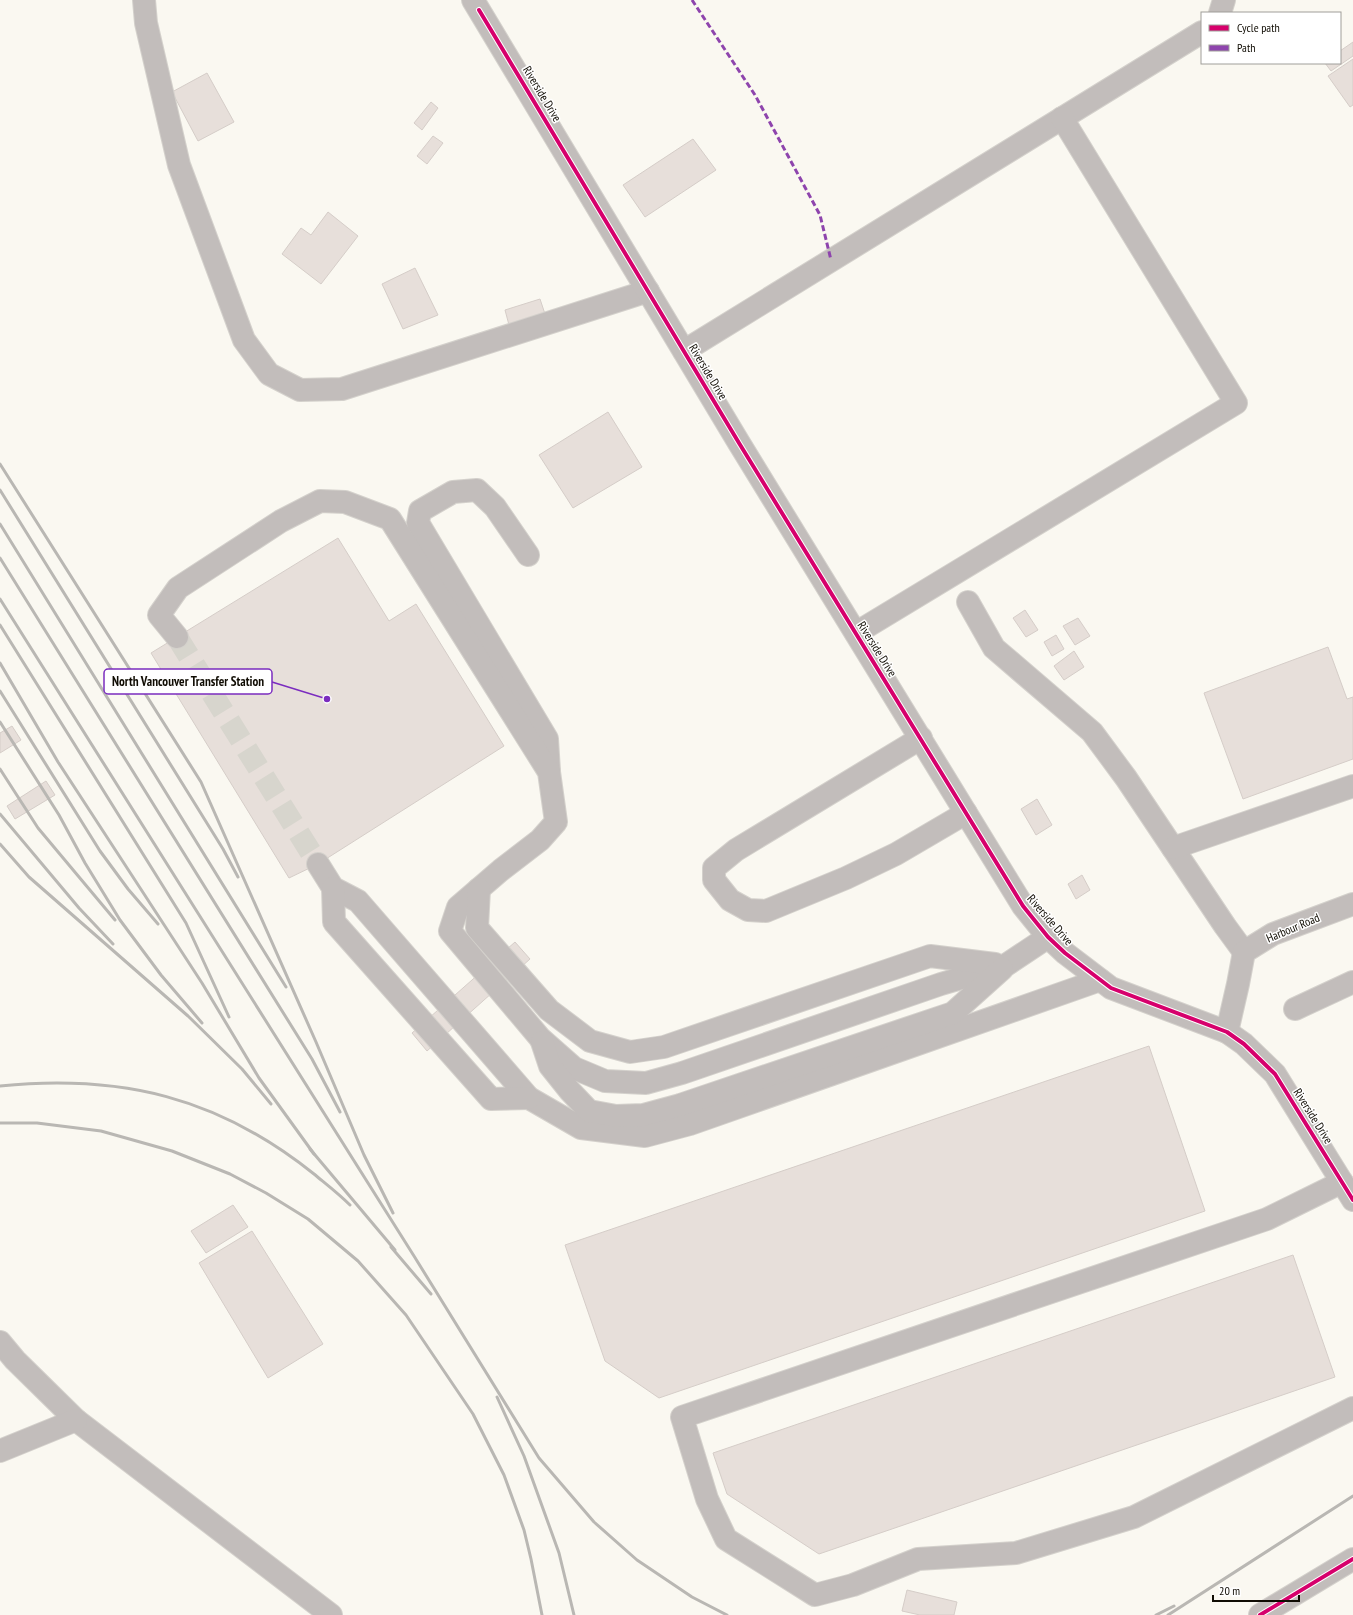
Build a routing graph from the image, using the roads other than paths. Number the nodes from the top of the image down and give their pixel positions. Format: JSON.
{"nodes":[{"id":1,"x":144,"y":0,"type":"edge"},
{"id":2,"x":1224,"y":0,"type":"edge"},
{"id":3,"x":476,"y":5,"type":"edge"},
{"id":4,"x":1220,"y":12,"type":"edge"},
{"id":5,"x":1201,"y":33,"type":"edge"},
{"id":6,"x":1062,"y":118,"type":"junction"},
{"id":7,"x":648,"y":291,"type":"junction"},
{"id":8,"x":684,"y":351,"type":"junction"},
{"id":9,"x":528,"y":555,"type":"dead end"},
{"id":10,"x":968,"y":602,"type":"dead end"},
{"id":11,"x":856,"y":633,"type":"junction"},
{"id":12,"x":177,"y":637,"type":"tunnel mouth"},
{"id":13,"x":920,"y":738,"type":"junction"},
{"id":14,"x":549,"y":772,"type":"junction"},
{"id":15,"x":1353,"y":786,"type":"edge"},
{"id":16,"x":966,"y":813,"type":"junction"},
{"id":17,"x":1173,"y":848,"type":"junction"},
{"id":18,"x":318,"y":864,"type":"tunnel mouth"},
{"id":19,"x":333,"y":888,"type":"junction"},
{"id":20,"x":479,"y":889,"type":"junction"},
{"id":21,"x":1353,"y":904,"type":"edge"},
{"id":22,"x":1048,"y":937,"type":"junction"},
{"id":23,"x":1244,"y":952,"type":"junction"},
{"id":24,"x":1006,"y":965,"type":"junction"},
{"id":25,"x":1100,"y":980,"type":"junction"},
{"id":26,"x":1353,"y":982,"type":"edge"},
{"id":27,"x":1295,"y":1009,"type":"dead end"},
{"id":28,"x":1227,"y":1032,"type":"junction"},
{"id":29,"x":540,"y":1038,"type":"junction"},
{"id":30,"x":528,"y":1098,"type":"junction"},
{"id":31,"x":1342,"y":1182,"type":"junction"},
{"id":32,"x":1353,"y":1200,"type":"edge"},
{"id":33,"x":0,"y":1342,"type":"edge"},
{"id":34,"x":1353,"y":1408,"type":"edge"},
{"id":35,"x":76,"y":1420,"type":"junction"},
{"id":36,"x":0,"y":1450,"type":"edge"},
{"id":37,"x":1353,"y":1559,"type":"edge"},
{"id":38,"x":331,"y":1615,"type":"edge"},
{"id":39,"x":1260,"y":1615,"type":"edge"}],
"edges":[{"from":1,"to":7,"type":"street"},
{"from":2,"to":4,"type":"street"},
{"from":3,"to":7,"type":"street","name":"Riverside Drive"},
{"from":5,"to":6,"type":"street"},
{"from":6,"to":8,"type":"street"},
{"from":6,"to":11,"type":"street"},
{"from":7,"to":8,"type":"street","name":"Riverside Drive"},
{"from":8,"to":11,"type":"street","name":"Riverside Drive"},
{"from":9,"to":14,"type":"street"},
{"from":10,"to":17,"type":"street"},
{"from":11,"to":13,"type":"street","name":"Riverside Drive"},
{"from":12,"to":14,"type":"street"},
{"from":13,"to":16,"type":"street","name":"Riverside Drive"},
{"from":13,"to":16,"type":"street"},
{"from":14,"to":20,"type":"street"},
{"from":15,"to":17,"type":"street"},
{"from":16,"to":22,"type":"street","name":"Riverside Drive"},
{"from":17,"to":23,"type":"street"},
{"from":18,"to":19,"type":"street"},
{"from":19,"to":30,"type":"street"},
{"from":19,"to":30,"type":"street"},
{"from":20,"to":24,"type":"street"},
{"from":20,"to":29,"type":"street"},
{"from":21,"to":23,"type":"street","name":"Harbour Road"},
{"from":22,"to":24,"type":"street"},
{"from":22,"to":25,"type":"street","name":"Riverside Drive"},
{"from":23,"to":28,"type":"street"},
{"from":24,"to":29,"type":"street"},
{"from":24,"to":29,"type":"street"},
{"from":25,"to":28,"type":"street","name":"Riverside Drive"},
{"from":25,"to":30,"type":"street"},
{"from":26,"to":27,"type":"street"},
{"from":28,"to":31,"type":"street","name":"Riverside Drive"},
{"from":31,"to":32,"type":"street","name":"Riverside Drive"},
{"from":31,"to":34,"type":"street"},
{"from":33,"to":35,"type":"street"},
{"from":35,"to":36,"type":"street"},
{"from":35,"to":38,"type":"street"},
{"from":37,"to":39,"type":"street"}]}
